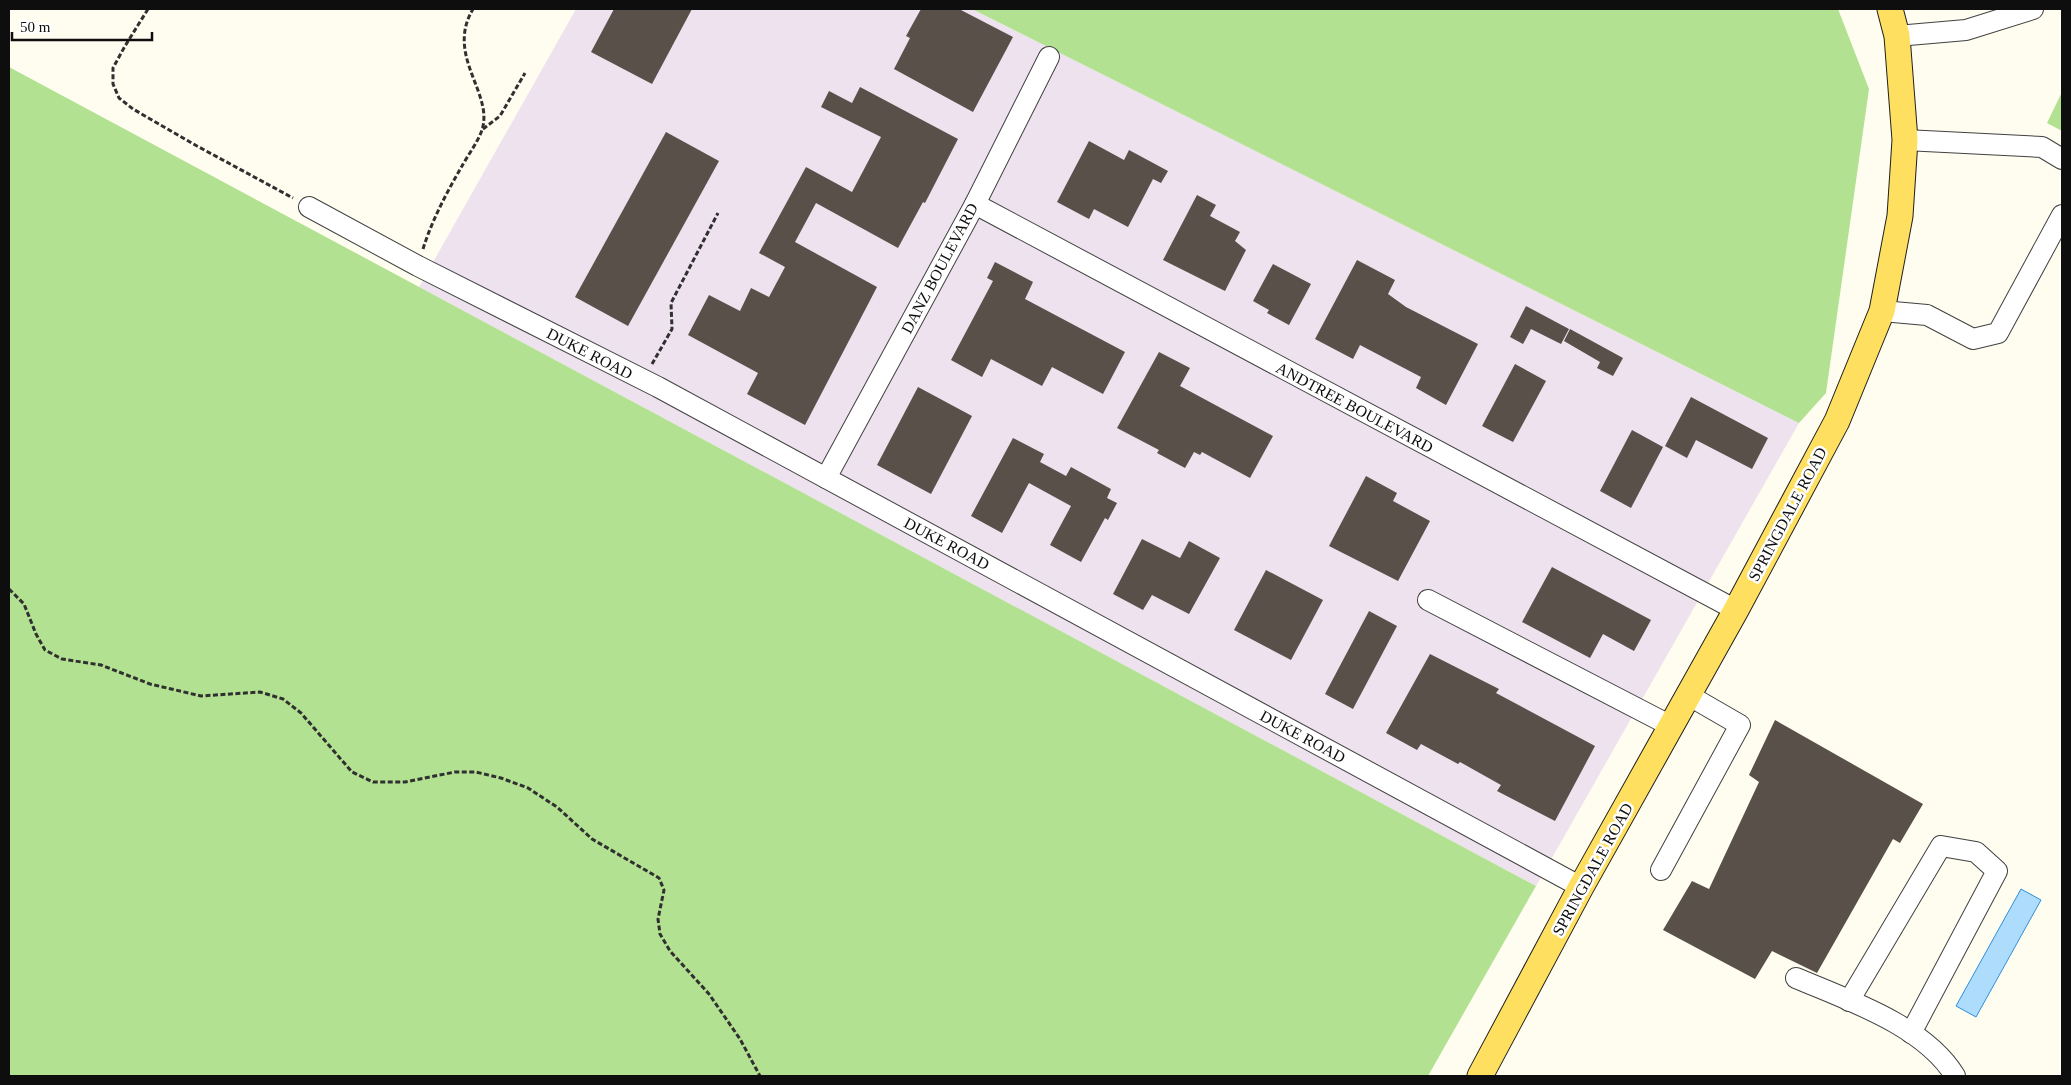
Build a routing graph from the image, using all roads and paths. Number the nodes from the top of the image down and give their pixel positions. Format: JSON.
{"nodes":[{"id":1,"x":148,"y":9,"type":"edge"},
{"id":2,"x":473,"y":9,"type":"edge"},
{"id":3,"x":1890,"y":9,"type":"edge"},
{"id":4,"x":2033,"y":9,"type":"edge"},
{"id":5,"x":1897,"y":36,"type":"junction"},
{"id":6,"x":1049,"y":57,"type":"dead end"},
{"id":7,"x":525,"y":73,"type":"dead end"},
{"id":8,"x":483,"y":129,"type":"junction"},
{"id":9,"x":1904,"y":140,"type":"junction"},
{"id":10,"x":2062,"y":159,"type":"edge"},
{"id":11,"x":975,"y":204,"type":"junction"},
{"id":12,"x":309,"y":207,"type":"joint"},
{"id":13,"x":718,"y":213,"type":"dead end"},
{"id":14,"x":2062,"y":215,"type":"edge"},
{"id":15,"x":418,"y":266,"type":"junction"},
{"id":16,"x":1882,"y":311,"type":"junction"},
{"id":17,"x":643,"y":379,"type":"junction"},
{"id":18,"x":826,"y":478,"type":"junction"},
{"id":19,"x":9,"y":589,"type":"edge"},
{"id":20,"x":1428,"y":600,"type":"dead end"},
{"id":21,"x":1736,"y":610,"type":"junction"},
{"id":22,"x":1688,"y":695,"type":"junction"},
{"id":23,"x":1671,"y":726,"type":"junction"},
{"id":24,"x":1661,"y":870,"type":"dead end"},
{"id":25,"x":1581,"y":887,"type":"junction"},
{"id":26,"x":1796,"y":978,"type":"dead end"},
{"id":27,"x":1850,"y":1000,"type":"junction"},
{"id":28,"x":1911,"y":1033,"type":"junction"},
{"id":29,"x":760,"y":1076,"type":"edge"},
{"id":30,"x":1480,"y":1076,"type":"edge"},
{"id":31,"x":1955,"y":1076,"type":"edge"}],
"edges":[{"from":1,"to":12,"type":"path"},
{"from":2,"to":8,"type":"path"},
{"from":3,"to":5,"type":"main road","name":"SPRINGDALE ROAD"},
{"from":4,"to":5,"type":"street"},
{"from":5,"to":9,"type":"main road","name":"SPRINGDALE ROAD"},
{"from":6,"to":11,"type":"street","name":"DANZ BOULEVARD"},
{"from":7,"to":8,"type":"path"},
{"from":8,"to":15,"type":"path"},
{"from":9,"to":10,"type":"street"},
{"from":9,"to":16,"type":"main road","name":"SPRINGDALE ROAD"},
{"from":11,"to":18,"type":"street","name":"DANZ BOULEVARD"},
{"from":11,"to":21,"type":"street","name":"ANDTREE BOULEVARD"},
{"from":12,"to":15,"type":"street","name":"DUKE ROAD"},
{"from":13,"to":17,"type":"path"},
{"from":14,"to":16,"type":"street"},
{"from":15,"to":17,"type":"street","name":"DUKE ROAD"},
{"from":16,"to":21,"type":"main road","name":"SPRINGDALE ROAD"},
{"from":17,"to":18,"type":"street","name":"DUKE ROAD"},
{"from":18,"to":25,"type":"street","name":"DUKE ROAD"},
{"from":19,"to":29,"type":"path"},
{"from":20,"to":23,"type":"street"},
{"from":21,"to":22,"type":"main road","name":"SPRINGDALE ROAD"},
{"from":22,"to":23,"type":"main road","name":"SPRINGDALE ROAD"},
{"from":22,"to":24,"type":"street"},
{"from":23,"to":25,"type":"main road","name":"SPRINGDALE ROAD"},
{"from":25,"to":30,"type":"main road","name":"SPRINGDALE ROAD"},
{"from":26,"to":27,"type":"street"},
{"from":27,"to":28,"type":"street"},
{"from":27,"to":28,"type":"street"},
{"from":28,"to":31,"type":"street"}]}
